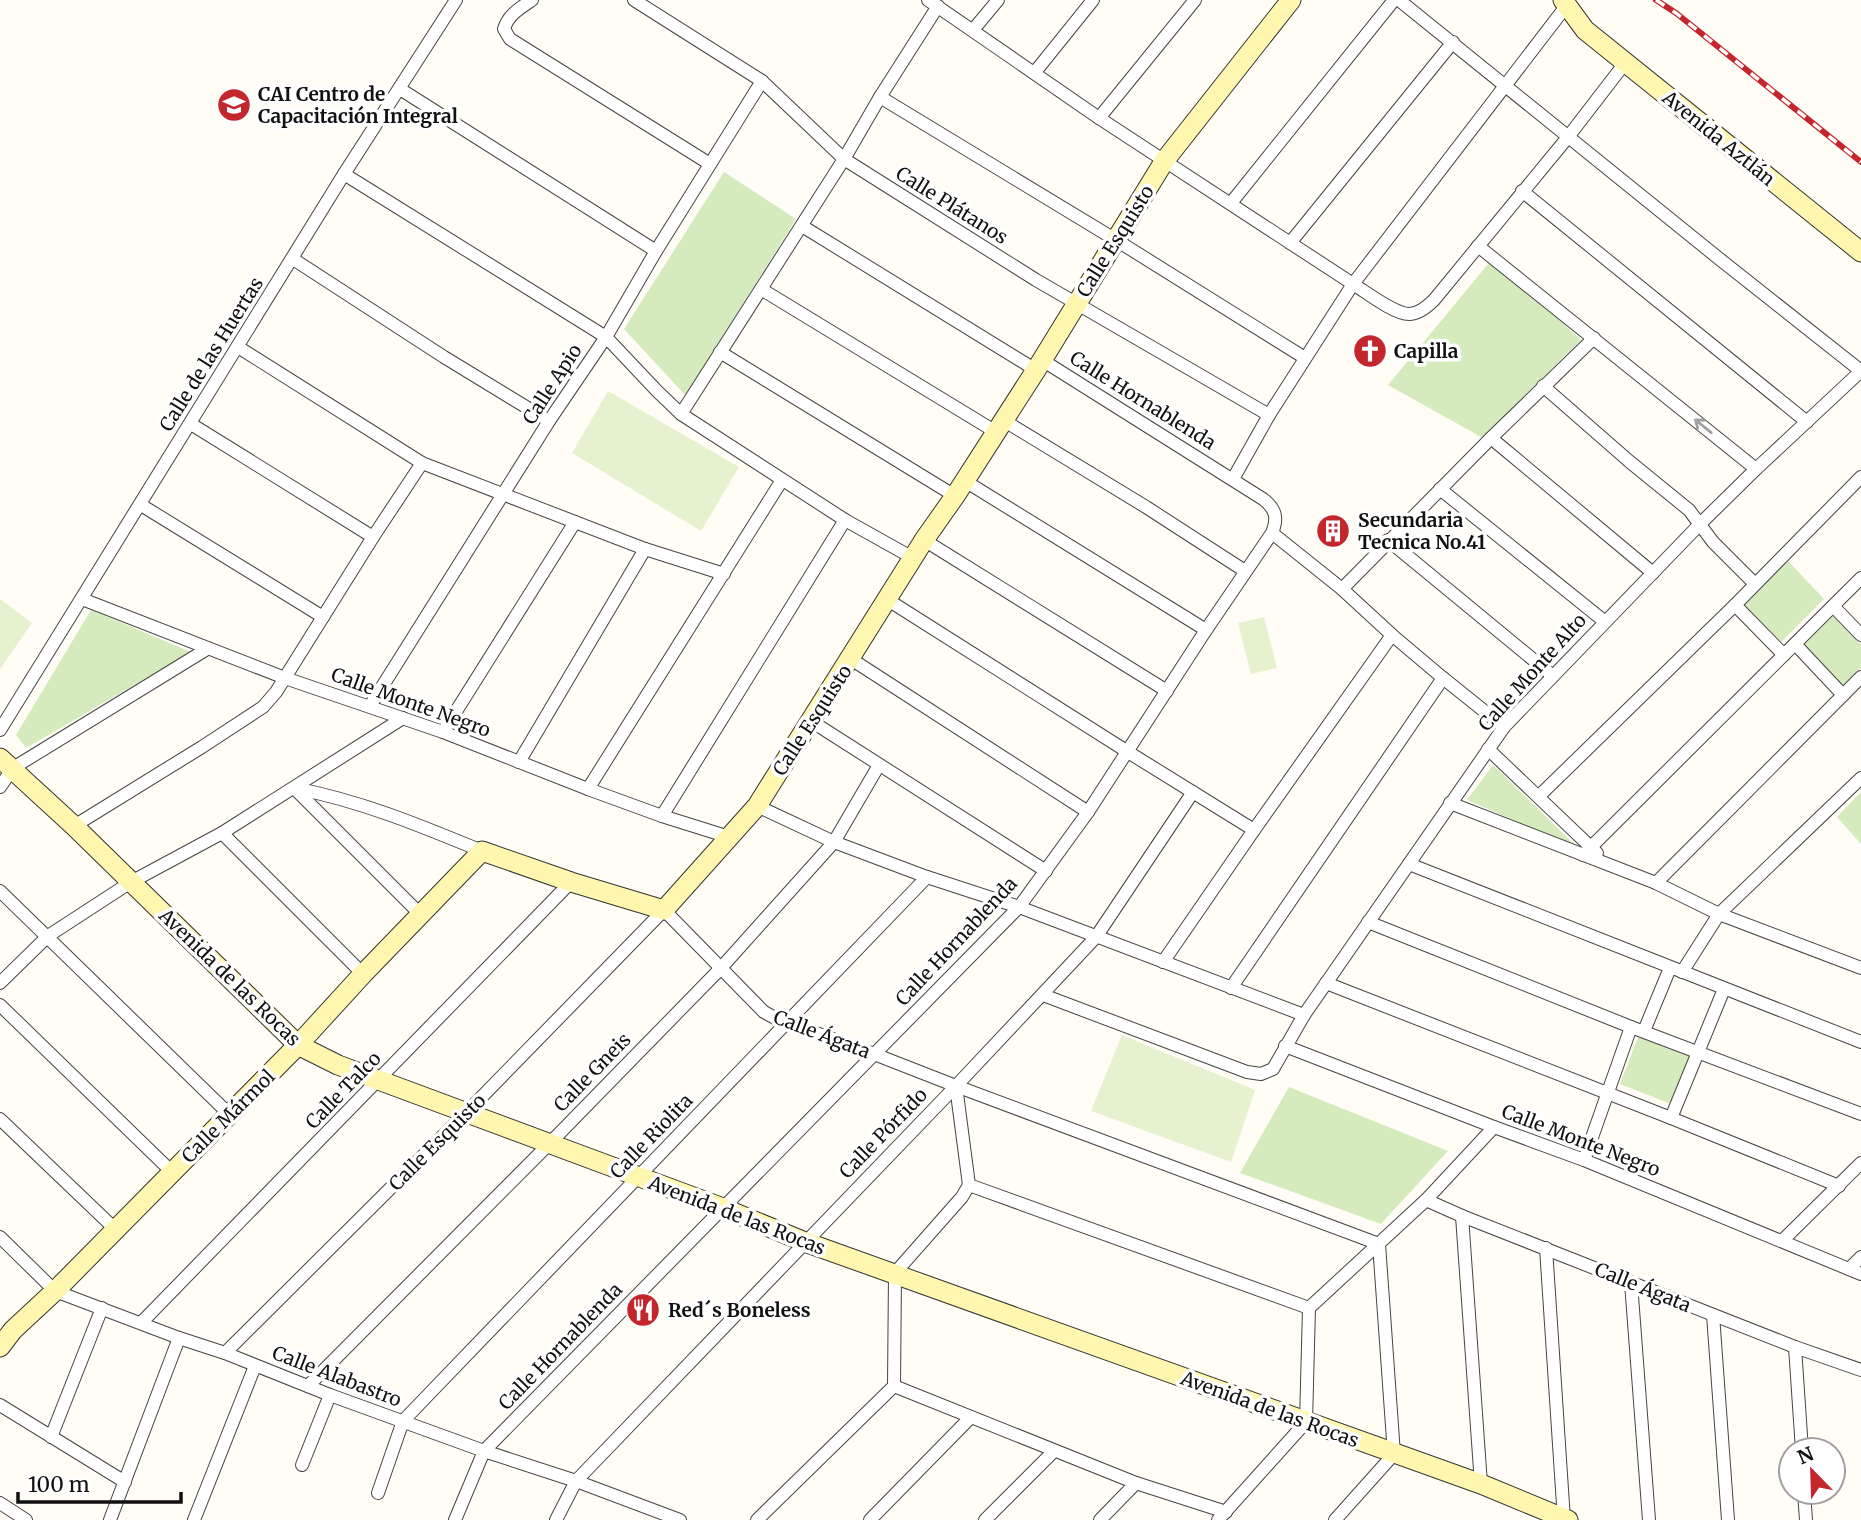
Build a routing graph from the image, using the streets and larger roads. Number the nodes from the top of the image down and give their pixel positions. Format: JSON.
{"nodes":[{"id":1,"x":456,"y":0,"type":"edge"},
{"id":2,"x":531,"y":0,"type":"edge"},
{"id":3,"x":634,"y":0,"type":"edge"},
{"id":4,"x":998,"y":0,"type":"edge"},
{"id":5,"x":1093,"y":0,"type":"edge"},
{"id":6,"x":1195,"y":0,"type":"edge"},
{"id":7,"x":1291,"y":0,"type":"edge"},
{"id":8,"x":1396,"y":0,"type":"edge"},
{"id":9,"x":933,"y":3,"type":"edge"},
{"id":10,"x":1560,"y":4,"type":"edge"},
{"id":11,"x":973,"y":30,"type":"junction"},
{"id":12,"x":1453,"y":42,"type":"junction"},
{"id":13,"x":1625,"y":63,"type":"junction"},
{"id":14,"x":1035,"y":72,"type":"junction"},
{"id":15,"x":762,"y":81,"type":"junction"},
{"id":16,"x":1506,"y":85,"type":"junction"},
{"id":17,"x":400,"y":89,"type":"junction"},
{"id":18,"x":880,"y":97,"type":"junction"},
{"id":19,"x":1099,"y":118,"type":"junction"},
{"id":20,"x":1568,"y":136,"type":"junction"},
{"id":21,"x":844,"y":159,"type":"junction"},
{"id":22,"x":1165,"y":160,"type":"junction"},
{"id":23,"x":710,"y":164,"type":"junction"},
{"id":24,"x":344,"y":174,"type":"junction"},
{"id":25,"x":1522,"y":191,"type":"junction"},
{"id":26,"x":1231,"y":203,"type":"junction"},
{"id":27,"x":802,"y":226,"type":"junction"},
{"id":28,"x":1116,"y":240,"type":"junction"},
{"id":29,"x":1290,"y":243,"type":"junction"},
{"id":30,"x":1478,"y":246,"type":"junction"},
{"id":31,"x":656,"y":251,"type":"junction"},
{"id":32,"x":1861,"y":252,"type":"edge"},
{"id":33,"x":292,"y":259,"type":"junction"},
{"id":34,"x":1353,"y":284,"type":"junction"},
{"id":35,"x":761,"y":289,"type":"junction"},
{"id":36,"x":1077,"y":303,"type":"junction"},
{"id":37,"x":606,"y":337,"type":"junction"},
{"id":38,"x":1594,"y":338,"type":"junction"},
{"id":39,"x":238,"y":347,"type":"junction"},
{"id":40,"x":720,"y":352,"type":"junction"},
{"id":41,"x":1305,"y":358,"type":"junction"},
{"id":42,"x":1039,"y":365,"type":"junction"},
{"id":43,"x":1861,"y":371,"type":"edge"},
{"id":44,"x":1543,"y":387,"type":"junction"},
{"id":45,"x":681,"y":414,"type":"junction"},
{"id":46,"x":1269,"y":415,"type":"junction"},
{"id":47,"x":549,"y":421,"type":"junction"},
{"id":48,"x":1807,"y":422,"type":"junction"},
{"id":49,"x":191,"y":424,"type":"junction"},
{"id":50,"x":999,"y":426,"type":"junction"},
{"id":51,"x":1491,"y":438,"type":"junction"},
{"id":52,"x":422,"y":463,"type":"junction"},
{"id":53,"x":1756,"y":469,"type":"junction"},
{"id":54,"x":1861,"y":477,"type":"edge"},
{"id":55,"x":1233,"y":479,"type":"junction"},
{"id":56,"x":782,"y":480,"type":"junction"},
{"id":57,"x":960,"y":488,"type":"junction"},
{"id":58,"x":1440,"y":489,"type":"junction"},
{"id":59,"x":505,"y":494,"type":"junction"},
{"id":60,"x":141,"y":505,"type":"junction"},
{"id":61,"x":845,"y":520,"type":"junction"},
{"id":62,"x":575,"y":522,"type":"junction"},
{"id":63,"x":1700,"y":524,"type":"junction"},
{"id":64,"x":1272,"y":533,"type":"junction"},
{"id":65,"x":373,"y":537,"type":"junction"},
{"id":66,"x":924,"y":540,"type":"junction"},
{"id":67,"x":1388,"y":540,"type":"junction"},
{"id":68,"x":645,"y":549,"type":"junction"},
{"id":69,"x":913,"y":558,"type":"junction"},
{"id":70,"x":1245,"y":571,"type":"junction"},
{"id":71,"x":1653,"y":573,"type":"junction"},
{"id":72,"x":724,"y":574,"type":"junction"},
{"id":73,"x":1861,"y":578,"type":"edge"},
{"id":74,"x":1755,"y":584,"type":"junction"},
{"id":75,"x":1342,"y":589,"type":"junction"},
{"id":76,"x":82,"y":599,"type":"junction"},
{"id":77,"x":888,"y":600,"type":"junction"},
{"id":78,"x":1735,"y":605,"type":"junction"},
{"id":79,"x":1833,"y":606,"type":"junction"},
{"id":80,"x":323,"y":617,"type":"junction"},
{"id":81,"x":1604,"y":621,"type":"junction"},
{"id":82,"x":1206,"y":630,"type":"junction"},
{"id":83,"x":1392,"y":635,"type":"junction"},
{"id":84,"x":1861,"y":635,"type":"edge"},
{"id":85,"x":1795,"y":644,"type":"junction"},
{"id":86,"x":207,"y":649,"type":"junction"},
{"id":87,"x":1784,"y":654,"type":"junction"},
{"id":88,"x":851,"y":659,"type":"junction"},
{"id":89,"x":1553,"y":676,"type":"junction"},
{"id":90,"x":1861,"y":677,"type":"edge"},
{"id":91,"x":285,"y":678,"type":"junction"},
{"id":92,"x":1443,"y":678,"type":"junction"},
{"id":93,"x":1167,"y":691,"type":"junction"},
{"id":94,"x":1843,"y":695,"type":"junction"},
{"id":95,"x":370,"y":706,"type":"junction"},
{"id":96,"x":403,"y":718,"type":"junction"},
{"id":97,"x":811,"y":721,"type":"junction"},
{"id":98,"x":1504,"y":727,"type":"junction"},
{"id":99,"x":0,"y":730,"type":"edge"},
{"id":100,"x":443,"y":732,"type":"junction"},
{"id":101,"x":1488,"y":749,"type":"junction"},
{"id":102,"x":1128,"y":752,"type":"junction"},
{"id":103,"x":519,"y":762,"type":"junction"},
{"id":104,"x":6,"y":763,"type":"edge"},
{"id":105,"x":878,"y":765,"type":"junction"},
{"id":106,"x":1861,"y":778,"type":"edge"},
{"id":107,"x":0,"y":787,"type":"edge"},
{"id":108,"x":294,"y":788,"type":"junction"},
{"id":109,"x":588,"y":789,"type":"junction"},
{"id":110,"x":1193,"y":792,"type":"junction"},
{"id":111,"x":1539,"y":796,"type":"junction"},
{"id":112,"x":1450,"y":803,"type":"junction"},
{"id":113,"x":757,"y":806,"type":"junction"},
{"id":114,"x":1088,"y":812,"type":"junction"},
{"id":115,"x":662,"y":816,"type":"junction"},
{"id":116,"x":74,"y":826,"type":"junction"},
{"id":117,"x":1254,"y":830,"type":"junction"},
{"id":118,"x":222,"y":833,"type":"junction"},
{"id":119,"x":729,"y":837,"type":"junction"},
{"id":120,"x":834,"y":842,"type":"junction"},
{"id":121,"x":482,"y":851,"type":"junction"},
{"id":122,"x":1587,"y":851,"type":"junction"},
{"id":123,"x":1409,"y":864,"type":"junction"},
{"id":124,"x":1046,"y":871,"type":"junction"},
{"id":125,"x":927,"y":877,"type":"junction"},
{"id":126,"x":131,"y":882,"type":"junction"},
{"id":127,"x":571,"y":882,"type":"junction"},
{"id":128,"x":1656,"y":883,"type":"junction"},
{"id":129,"x":0,"y":891,"type":"edge"},
{"id":130,"x":1019,"y":908,"type":"junction"},
{"id":131,"x":664,"y":910,"type":"junction"},
{"id":132,"x":1719,"y":914,"type":"junction"},
{"id":133,"x":421,"y":915,"type":"junction"},
{"id":134,"x":1368,"y":922,"type":"junction"},
{"id":135,"x":48,"y":936,"type":"junction"},
{"id":136,"x":1096,"y":937,"type":"junction"},
{"id":137,"x":1163,"y":962,"type":"junction"},
{"id":138,"x":721,"y":968,"type":"junction"},
{"id":139,"x":1861,"y":968,"type":"edge"},
{"id":140,"x":1676,"y":970,"type":"junction"},
{"id":141,"x":363,"y":974,"type":"junction"},
{"id":142,"x":0,"y":983,"type":"edge"},
{"id":143,"x":1326,"y":983,"type":"junction"},
{"id":144,"x":1231,"y":989,"type":"junction"},
{"id":145,"x":1724,"y":989,"type":"junction"},
{"id":146,"x":1043,"y":995,"type":"junction"},
{"id":147,"x":0,"y":1005,"type":"edge"},
{"id":148,"x":1304,"y":1015,"type":"junction"},
{"id":149,"x":788,"y":1023,"type":"junction"},
{"id":150,"x":1637,"y":1029,"type":"junction"},
{"id":151,"x":1861,"y":1042,"type":"edge"},
{"id":152,"x":298,"y":1045,"type":"junction"},
{"id":153,"x":1285,"y":1046,"type":"junction"},
{"id":154,"x":1697,"y":1052,"type":"junction"},
{"id":155,"x":874,"y":1054,"type":"junction"},
{"id":156,"x":378,"y":1081,"type":"junction"},
{"id":157,"x":956,"y":1086,"type":"junction"},
{"id":158,"x":1608,"y":1094,"type":"junction"},
{"id":159,"x":467,"y":1112,"type":"junction"},
{"id":160,"x":230,"y":1115,"type":"junction"},
{"id":161,"x":1861,"y":1115,"type":"edge"},
{"id":162,"x":1671,"y":1118,"type":"junction"},
{"id":163,"x":0,"y":1119,"type":"edge"},
{"id":164,"x":1494,"y":1127,"type":"junction"},
{"id":165,"x":550,"y":1143,"type":"junction"},
{"id":166,"x":1584,"y":1160,"type":"junction"},
{"id":167,"x":1861,"y":1163,"type":"edge"},
{"id":168,"x":172,"y":1172,"type":"junction"},
{"id":169,"x":638,"y":1177,"type":"junction"},
{"id":170,"x":968,"y":1185,"type":"junction"},
{"id":171,"x":1839,"y":1186,"type":"junction"},
{"id":172,"x":1426,"y":1200,"type":"junction"},
{"id":173,"x":723,"y":1208,"type":"junction"},
{"id":174,"x":1462,"y":1216,"type":"junction"},
{"id":175,"x":115,"y":1229,"type":"junction"},
{"id":176,"x":0,"y":1237,"type":"edge"},
{"id":177,"x":1782,"y":1241,"type":"junction"},
{"id":178,"x":805,"y":1242,"type":"junction"},
{"id":179,"x":1379,"y":1244,"type":"junction"},
{"id":180,"x":1546,"y":1248,"type":"junction"},
{"id":181,"x":1861,"y":1257,"type":"edge"},
{"id":182,"x":1855,"y":1271,"type":"edge"},
{"id":183,"x":895,"y":1273,"type":"junction"},
{"id":184,"x":1631,"y":1283,"type":"junction"},
{"id":185,"x":55,"y":1291,"type":"junction"},
{"id":186,"x":102,"y":1308,"type":"junction"},
{"id":187,"x":1309,"y":1308,"type":"junction"},
{"id":188,"x":1713,"y":1315,"type":"junction"},
{"id":189,"x":141,"y":1323,"type":"junction"},
{"id":190,"x":179,"y":1338,"type":"junction"},
{"id":191,"x":0,"y":1347,"type":"edge"},
{"id":192,"x":1795,"y":1347,"type":"junction"},
{"id":193,"x":225,"y":1353,"type":"junction"},
{"id":194,"x":255,"y":1366,"type":"junction"},
{"id":195,"x":1861,"y":1370,"type":"edge"},
{"id":196,"x":308,"y":1386,"type":"junction"},
{"id":197,"x":894,"y":1386,"type":"junction"},
{"id":198,"x":330,"y":1395,"type":"junction"},
{"id":199,"x":0,"y":1405,"type":"edge"},
{"id":200,"x":970,"y":1418,"type":"junction"},
{"id":201,"x":403,"y":1421,"type":"junction"},
{"id":202,"x":1306,"y":1422,"type":"junction"},
{"id":203,"x":1801,"y":1436,"type":"edge"},
{"id":204,"x":51,"y":1437,"type":"junction"},
{"id":205,"x":484,"y":1451,"type":"junction"},
{"id":206,"x":1054,"y":1451,"type":"junction"},
{"id":207,"x":1394,"y":1454,"type":"junction"},
{"id":208,"x":302,"y":1465,"type":"dead end"},
{"id":209,"x":576,"y":1481,"type":"junction"},
{"id":210,"x":125,"y":1482,"type":"junction"},
{"id":211,"x":1136,"y":1483,"type":"junction"},
{"id":212,"x":1480,"y":1484,"type":"junction"},
{"id":213,"x":378,"y":1493,"type":"dead end"},
{"id":214,"x":0,"y":1503,"type":"edge"},
{"id":215,"x":651,"y":1515,"type":"edge"},
{"id":216,"x":1222,"y":1516,"type":"edge"},
{"id":217,"x":26,"y":1520,"type":"edge"},
{"id":218,"x":110,"y":1520,"type":"edge"},
{"id":219,"x":194,"y":1520,"type":"edge"},
{"id":220,"x":455,"y":1520,"type":"edge"},
{"id":221,"x":556,"y":1520,"type":"edge"},
{"id":222,"x":680,"y":1520,"type":"edge"},
{"id":223,"x":757,"y":1520,"type":"edge"},
{"id":224,"x":870,"y":1520,"type":"edge"},
{"id":225,"x":985,"y":1520,"type":"edge"},
{"id":226,"x":1100,"y":1520,"type":"edge"},
{"id":227,"x":1335,"y":1520,"type":"edge"},
{"id":228,"x":1565,"y":1520,"type":"edge"},
{"id":229,"x":1648,"y":1520,"type":"edge"},
{"id":230,"x":1728,"y":1520,"type":"edge"}],
"edges":[{"from":1,"to":17,"type":"street","name":"Calle de las Huertas"},
{"from":2,"to":23,"type":"street"},
{"from":3,"to":15,"type":"street","name":"Calle Plátanos"},
{"from":4,"to":11,"type":"street"},
{"from":5,"to":14,"type":"street"},
{"from":6,"to":19,"type":"street"},
{"from":7,"to":22,"type":"street","name":"Calle Esquisto"},
{"from":8,"to":12,"type":"street"},
{"from":8,"to":26,"type":"street"},
{"from":9,"to":11,"type":"street"},
{"from":9,"to":18,"type":"street"},
{"from":10,"to":13,"type":"street","name":"Avenida Aztlán"},
{"from":10,"to":16,"type":"street"},
{"from":11,"to":14,"type":"street"},
{"from":12,"to":16,"type":"street"},
{"from":12,"to":29,"type":"street"},
{"from":13,"to":20,"type":"street"},
{"from":13,"to":32,"type":"street","name":"Avenida Aztlán"},
{"from":14,"to":19,"type":"street"},
{"from":15,"to":21,"type":"street","name":"Calle Plátanos"},
{"from":15,"to":23,"type":"street","name":"Calle Apio"},
{"from":16,"to":20,"type":"street"},
{"from":16,"to":34,"type":"street"},
{"from":17,"to":24,"type":"street","name":"Calle de las Huertas"},
{"from":17,"to":31,"type":"street"},
{"from":18,"to":21,"type":"street"},
{"from":18,"to":28,"type":"street"},
{"from":19,"to":22,"type":"street"},
{"from":20,"to":25,"type":"street"},
{"from":20,"to":43,"type":"street"},
{"from":21,"to":27,"type":"street"},
{"from":21,"to":36,"type":"street","name":"Calle Plátanos"},
{"from":22,"to":26,"type":"street"},
{"from":22,"to":28,"type":"street","name":"Calle Esquisto"},
{"from":23,"to":31,"type":"street","name":"Calle Apio"},
{"from":24,"to":33,"type":"street","name":"Calle de las Huertas"},
{"from":24,"to":37,"type":"street"},
{"from":25,"to":30,"type":"street"},
{"from":25,"to":48,"type":"street"},
{"from":26,"to":29,"type":"street"},
{"from":27,"to":35,"type":"street"},
{"from":27,"to":42,"type":"street","name":"Calle Hornablenda"},
{"from":28,"to":36,"type":"street","name":"Calle Esquisto"},
{"from":28,"to":41,"type":"street"},
{"from":29,"to":34,"type":"street"},
{"from":30,"to":34,"type":"street"},
{"from":30,"to":38,"type":"street"},
{"from":31,"to":37,"type":"street","name":"Calle Apio"},
{"from":33,"to":39,"type":"street","name":"Calle de las Huertas"},
{"from":33,"to":47,"type":"street"},
{"from":34,"to":41,"type":"street"},
{"from":35,"to":40,"type":"street"},
{"from":35,"to":50,"type":"street"},
{"from":36,"to":42,"type":"street","name":"Calle Esquisto"},
{"from":36,"to":46,"type":"street","name":"Calle Plátanos"},
{"from":37,"to":45,"type":"street"},
{"from":37,"to":47,"type":"street","name":"Calle Apio"},
{"from":38,"to":44,"type":"street"},
{"from":53,"to":38,"type":"street","one_way":true},
{"from":39,"to":49,"type":"street","name":"Calle de las Huertas"},
{"from":39,"to":52,"type":"street"},
{"from":40,"to":45,"type":"street"},
{"from":40,"to":57,"type":"street"},
{"from":41,"to":46,"type":"street"},
{"from":42,"to":50,"type":"street","name":"Calle Esquisto"},
{"from":42,"to":55,"type":"street","name":"Calle Hornablenda"},
{"from":43,"to":48,"type":"street","name":"Calle Monte Alto"},
{"from":44,"to":51,"type":"street"},
{"from":44,"to":63,"type":"street"},
{"from":45,"to":56,"type":"street"},
{"from":46,"to":55,"type":"street"},
{"from":47,"to":59,"type":"street","name":"Calle Apio"},
{"from":48,"to":53,"type":"street","name":"Calle Monte Alto"},
{"from":49,"to":60,"type":"street","name":"Calle de las Huertas"},
{"from":49,"to":65,"type":"street"},
{"from":50,"to":57,"type":"street","name":"Calle Esquisto"},
{"from":50,"to":70,"type":"street"},
{"from":51,"to":58,"type":"street"},
{"from":51,"to":71,"type":"street"},
{"from":52,"to":59,"type":"street"},
{"from":52,"to":65,"type":"street"},
{"from":53,"to":63,"type":"street","name":"Calle Monte Alto"},
{"from":54,"to":74,"type":"street"},
{"from":55,"to":64,"type":"street","name":"Calle Hornablenda"},
{"from":56,"to":61,"type":"street"},
{"from":56,"to":72,"type":"street"},
{"from":57,"to":66,"type":"street","name":"Calle Esquisto"},
{"from":57,"to":82,"type":"street"},
{"from":58,"to":67,"type":"street"},
{"from":58,"to":81,"type":"street"},
{"from":59,"to":62,"type":"street"},
{"from":59,"to":95,"type":"street","name":"Calle Apio"},
{"from":60,"to":76,"type":"street","name":"Calle de las Huertas"},
{"from":60,"to":80,"type":"street"},
{"from":61,"to":69,"type":"street"},
{"from":61,"to":115,"type":"street"},
{"from":62,"to":68,"type":"street"},
{"from":62,"to":100,"type":"street"},
{"from":63,"to":71,"type":"street","name":"Calle Monte Alto"},
{"from":63,"to":74,"type":"street"},
{"from":64,"to":70,"type":"street","name":"Calle Hornablenda"},
{"from":64,"to":75,"type":"street"},
{"from":65,"to":80,"type":"street"},
{"from":66,"to":69,"type":"street","name":"Calle Esquisto"},
{"from":66,"to":93,"type":"street"},
{"from":67,"to":75,"type":"street"},
{"from":67,"to":89,"type":"street"},
{"from":68,"to":72,"type":"street"},
{"from":68,"to":103,"type":"street"},
{"from":69,"to":77,"type":"street","name":"Calle Esquisto"},
{"from":70,"to":82,"type":"street","name":"Calle Hornablenda"},
{"from":71,"to":81,"type":"street","name":"Calle Monte Alto"},
{"from":72,"to":109,"type":"street"},
{"from":73,"to":79,"type":"street"},
{"from":74,"to":78,"type":"street"},
{"from":75,"to":83,"type":"street"},
{"from":76,"to":86,"type":"street","name":"Calle Monte Negro"},
{"from":76,"to":99,"type":"street","name":"Calle de las Huertas"},
{"from":77,"to":88,"type":"street","name":"Calle Esquisto"},
{"from":77,"to":102,"type":"street"},
{"from":78,"to":87,"type":"street"},
{"from":78,"to":111,"type":"street"},
{"from":79,"to":84,"type":"street"},
{"from":79,"to":85,"type":"street"},
{"from":80,"to":91,"type":"street"},
{"from":81,"to":89,"type":"street","name":"Calle Monte Alto"},
{"from":82,"to":93,"type":"street","name":"Calle Hornablenda"},
{"from":83,"to":92,"type":"street"},
{"from":83,"to":117,"type":"street"},
{"from":85,"to":87,"type":"street"},
{"from":85,"to":94,"type":"street"},
{"from":86,"to":91,"type":"street","name":"Calle Monte Negro"},
{"from":86,"to":104,"type":"street"},
{"from":87,"to":122,"type":"street"},
{"from":88,"to":97,"type":"street","name":"Calle Esquisto"},
{"from":88,"to":114,"type":"street"},
{"from":89,"to":98,"type":"street","name":"Calle Monte Alto"},
{"from":90,"to":94,"type":"street"},
{"from":91,"to":95,"type":"street","name":"Calle Monte Negro"},
{"from":91,"to":116,"type":"street"},
{"from":92,"to":98,"type":"street"},
{"from":92,"to":144,"type":"street"},
{"from":93,"to":102,"type":"street","name":"Calle Hornablenda"},
{"from":94,"to":128,"type":"street"},
{"from":95,"to":96,"type":"street","name":"Calle Monte Negro"},
{"from":96,"to":100,"type":"street","name":"Calle Monte Negro"},
{"from":96,"to":108,"type":"street"},
{"from":97,"to":105,"type":"street"},
{"from":97,"to":113,"type":"street","name":"Calle Esquisto"},
{"from":98,"to":101,"type":"street","name":"Calle Monte Alto"},
{"from":100,"to":103,"type":"street","name":"Calle Monte Negro"},
{"from":101,"to":111,"type":"street"},
{"from":101,"to":112,"type":"street","name":"Calle Monte Alto"},
{"from":102,"to":110,"type":"street"},
{"from":102,"to":114,"type":"street","name":"Calle Hornablenda"},
{"from":103,"to":109,"type":"street","name":"Calle Monte Negro"},
{"from":104,"to":107,"type":"street"},
{"from":104,"to":116,"type":"street","name":"Avenida de las Rocas"},
{"from":105,"to":120,"type":"street","name":"Calle Gneis"},
{"from":105,"to":124,"type":"street"},
{"from":106,"to":132,"type":"street"},
{"from":108,"to":118,"type":"street"},
{"from":108,"to":121,"type":"street","name":"Calle Ágata"},
{"from":108,"to":133,"type":"street"},
{"from":109,"to":115,"type":"street","name":"Calle Monte Negro"},
{"from":110,"to":117,"type":"street"},
{"from":110,"to":136,"type":"street","name":"Calle Pórfido"},
{"from":111,"to":122,"type":"street"},
{"from":112,"to":122,"type":"street"},
{"from":112,"to":123,"type":"street","name":"Calle Monte Alto"},
{"from":113,"to":119,"type":"street","name":"Calle Esquisto"},
{"from":113,"to":120,"type":"street"},
{"from":114,"to":124,"type":"street","name":"Calle Hornablenda"},
{"from":115,"to":119,"type":"street","name":"Calle Monte Negro"},
{"from":116,"to":126,"type":"street","name":"Avenida de las Rocas"},
{"from":117,"to":137,"type":"street"},
{"from":118,"to":126,"type":"street"},
{"from":118,"to":141,"type":"street"},
{"from":119,"to":131,"type":"street","name":"Calle Esquisto"},
{"from":120,"to":125,"type":"street"},
{"from":120,"to":138,"type":"street","name":"Calle Gneis"},
{"from":121,"to":127,"type":"street","name":"Calle Ágata"},
{"from":121,"to":133,"type":"street","name":"Calle Mármol"},
{"from":122,"to":128,"type":"street"},
{"from":123,"to":134,"type":"street","name":"Calle Monte Alto"},
{"from":123,"to":140,"type":"street"},
{"from":124,"to":130,"type":"street","name":"Calle Hornablenda"},
{"from":125,"to":130,"type":"street"},
{"from":125,"to":149,"type":"street","name":"Calle Riolita"},
{"from":126,"to":135,"type":"street"},
{"from":126,"to":152,"type":"street","name":"Avenida de las Rocas"},
{"from":127,"to":131,"type":"street","name":"Calle Ágata"},
{"from":127,"to":156,"type":"street","name":"Calle Talco"},
{"from":128,"to":132,"type":"street"},
{"from":129,"to":135,"type":"street"},
{"from":130,"to":136,"type":"street"},
{"from":130,"to":155,"type":"street","name":"Calle Hornablenda"},
{"from":131,"to":138,"type":"street","name":"Calle Ágata"},
{"from":131,"to":159,"type":"street","name":"Calle Esquisto"},
{"from":132,"to":139,"type":"street"},
{"from":132,"to":140,"type":"street"},
{"from":133,"to":141,"type":"street","name":"Calle Mármol"},
{"from":134,"to":143,"type":"street","name":"Calle Monte Alto"},
{"from":134,"to":150,"type":"street"},
{"from":135,"to":142,"type":"street"},
{"from":135,"to":160,"type":"street"},
{"from":136,"to":137,"type":"street"},
{"from":136,"to":146,"type":"street","name":"Calle Pórfido"},
{"from":137,"to":144,"type":"street"},
{"from":138,"to":149,"type":"street","name":"Calle Ágata"},
{"from":138,"to":165,"type":"street","name":"Calle Gneis"},
{"from":140,"to":145,"type":"street"},
{"from":140,"to":150,"type":"street"},
{"from":141,"to":152,"type":"street","name":"Calle Mármol"},
{"from":143,"to":148,"type":"street","name":"Calle Monte Alto"},
{"from":143,"to":158,"type":"street"},
{"from":144,"to":148,"type":"street"},
{"from":145,"to":151,"type":"street"},
{"from":145,"to":154,"type":"street"},
{"from":146,"to":153,"type":"street","name":"Calle Monte Alto"},
{"from":146,"to":157,"type":"street","name":"Calle Pórfido"},
{"from":147,"to":168,"type":"street"},
{"from":148,"to":153,"type":"street","name":"Calle Monte Alto"},
{"from":149,"to":155,"type":"street","name":"Calle Ágata"},
{"from":149,"to":169,"type":"street","name":"Calle Riolita"},
{"from":150,"to":154,"type":"street"},
{"from":150,"to":158,"type":"street"},
{"from":152,"to":156,"type":"street","name":"Avenida de las Rocas"},
{"from":152,"to":160,"type":"street","name":"Calle Mármol"},
{"from":153,"to":164,"type":"street","name":"Calle Monte Negro"},
{"from":154,"to":161,"type":"street"},
{"from":154,"to":162,"type":"street"},
{"from":155,"to":157,"type":"street","name":"Calle Ágata"},
{"from":155,"to":173,"type":"street","name":"Calle Hornablenda"},
{"from":156,"to":159,"type":"street","name":"Avenida de las Rocas"},
{"from":156,"to":189,"type":"street","name":"Calle Talco"},
{"from":157,"to":170,"type":"street"},
{"from":157,"to":178,"type":"street","name":"Calle Pórfido"},
{"from":157,"to":179,"type":"street","name":"Calle Ágata"},
{"from":158,"to":162,"type":"street"},
{"from":158,"to":166,"type":"street"},
{"from":159,"to":165,"type":"street","name":"Avenida de las Rocas"},
{"from":159,"to":193,"type":"street","name":"Calle Esquisto"},
{"from":160,"to":168,"type":"street","name":"Calle Mármol"},
{"from":162,"to":171,"type":"street"},
{"from":163,"to":175,"type":"street"},
{"from":164,"to":166,"type":"street","name":"Calle Monte Negro"},
{"from":164,"to":172,"type":"street"},
{"from":165,"to":169,"type":"street","name":"Avenida de las Rocas"},
{"from":165,"to":196,"type":"street","name":"Calle Gneis"},
{"from":166,"to":177,"type":"street","name":"Calle Monte Negro"},
{"from":167,"to":171,"type":"street"},
{"from":168,"to":175,"type":"street","name":"Calle Mármol"},
{"from":169,"to":173,"type":"street","name":"Avenida de las Rocas"},
{"from":169,"to":201,"type":"street","name":"Calle Riolita"},
{"from":170,"to":183,"type":"street"},
{"from":170,"to":187,"type":"street"},
{"from":171,"to":177,"type":"street"},
{"from":172,"to":174,"type":"street","name":"Calle Ágata"},
{"from":172,"to":179,"type":"street"},
{"from":173,"to":178,"type":"street","name":"Avenida de las Rocas"},
{"from":173,"to":205,"type":"street","name":"Calle Hornablenda"},
{"from":174,"to":180,"type":"street","name":"Calle Ágata"},
{"from":174,"to":212,"type":"street"},
{"from":175,"to":185,"type":"street","name":"Calle Mármol"},
{"from":176,"to":185,"type":"street","name":"Calle Alabastro"},
{"from":177,"to":182,"type":"street","name":"Calle Monte Negro"},
{"from":178,"to":183,"type":"street","name":"Avenida de las Rocas"},
{"from":178,"to":209,"type":"street","name":"Calle Pórfido"},
{"from":179,"to":187,"type":"street"},
{"from":179,"to":207,"type":"street"},
{"from":180,"to":184,"type":"street","name":"Calle Ágata"},
{"from":180,"to":228,"type":"street"},
{"from":181,"to":182,"type":"street"},
{"from":183,"to":197,"type":"street"},
{"from":183,"to":202,"type":"street","name":"Avenida de las Rocas"},
{"from":184,"to":188,"type":"street","name":"Calle Ágata"},
{"from":184,"to":229,"type":"street"},
{"from":185,"to":186,"type":"street","name":"Calle Alabastro"},
{"from":185,"to":191,"type":"street","name":"Calle Mármol"},
{"from":186,"to":189,"type":"street","name":"Calle Alabastro"},
{"from":186,"to":204,"type":"street"},
{"from":187,"to":202,"type":"street"},
{"from":188,"to":192,"type":"street","name":"Calle Ágata"},
{"from":188,"to":230,"type":"street"},
{"from":189,"to":190,"type":"street","name":"Calle Alabastro"},
{"from":190,"to":193,"type":"street","name":"Calle Alabastro"},
{"from":190,"to":210,"type":"street"},
{"from":192,"to":195,"type":"street","name":"Calle Ágata"},
{"from":192,"to":203,"type":"street"},
{"from":193,"to":194,"type":"street","name":"Calle Alabastro"},
{"from":194,"to":196,"type":"street","name":"Calle Alabastro"},
{"from":194,"to":219,"type":"street"},
{"from":196,"to":198,"type":"street","name":"Calle Alabastro"},
{"from":197,"to":200,"type":"street"},
{"from":197,"to":223,"type":"street"},
{"from":198,"to":201,"type":"street","name":"Calle Alabastro"},
{"from":198,"to":208,"type":"street"},
{"from":199,"to":204,"type":"street"},
{"from":200,"to":206,"type":"street"},
{"from":200,"to":224,"type":"street"},
{"from":201,"to":205,"type":"street","name":"Calle Alabastro"},
{"from":201,"to":213,"type":"street"},
{"from":202,"to":207,"type":"street","name":"Avenida de las Rocas"},
{"from":202,"to":216,"type":"street"},
{"from":204,"to":210,"type":"street"},
{"from":205,"to":209,"type":"street","name":"Calle Alabastro"},
{"from":205,"to":220,"type":"street"},
{"from":206,"to":211,"type":"street"},
{"from":206,"to":225,"type":"street"},
{"from":207,"to":212,"type":"street","name":"Avenida de las Rocas"},
{"from":207,"to":227,"type":"street"},
{"from":209,"to":215,"type":"street","name":"Calle Alabastro"},
{"from":209,"to":221,"type":"street","name":"Calle Pórfido"},
{"from":210,"to":218,"type":"street"},
{"from":211,"to":216,"type":"street"},
{"from":211,"to":226,"type":"street"},
{"from":212,"to":228,"type":"street","name":"Avenida de las Rocas"},
{"from":214,"to":217,"type":"street"},
{"from":215,"to":222,"type":"street","name":"Calle Alabastro"}]}
